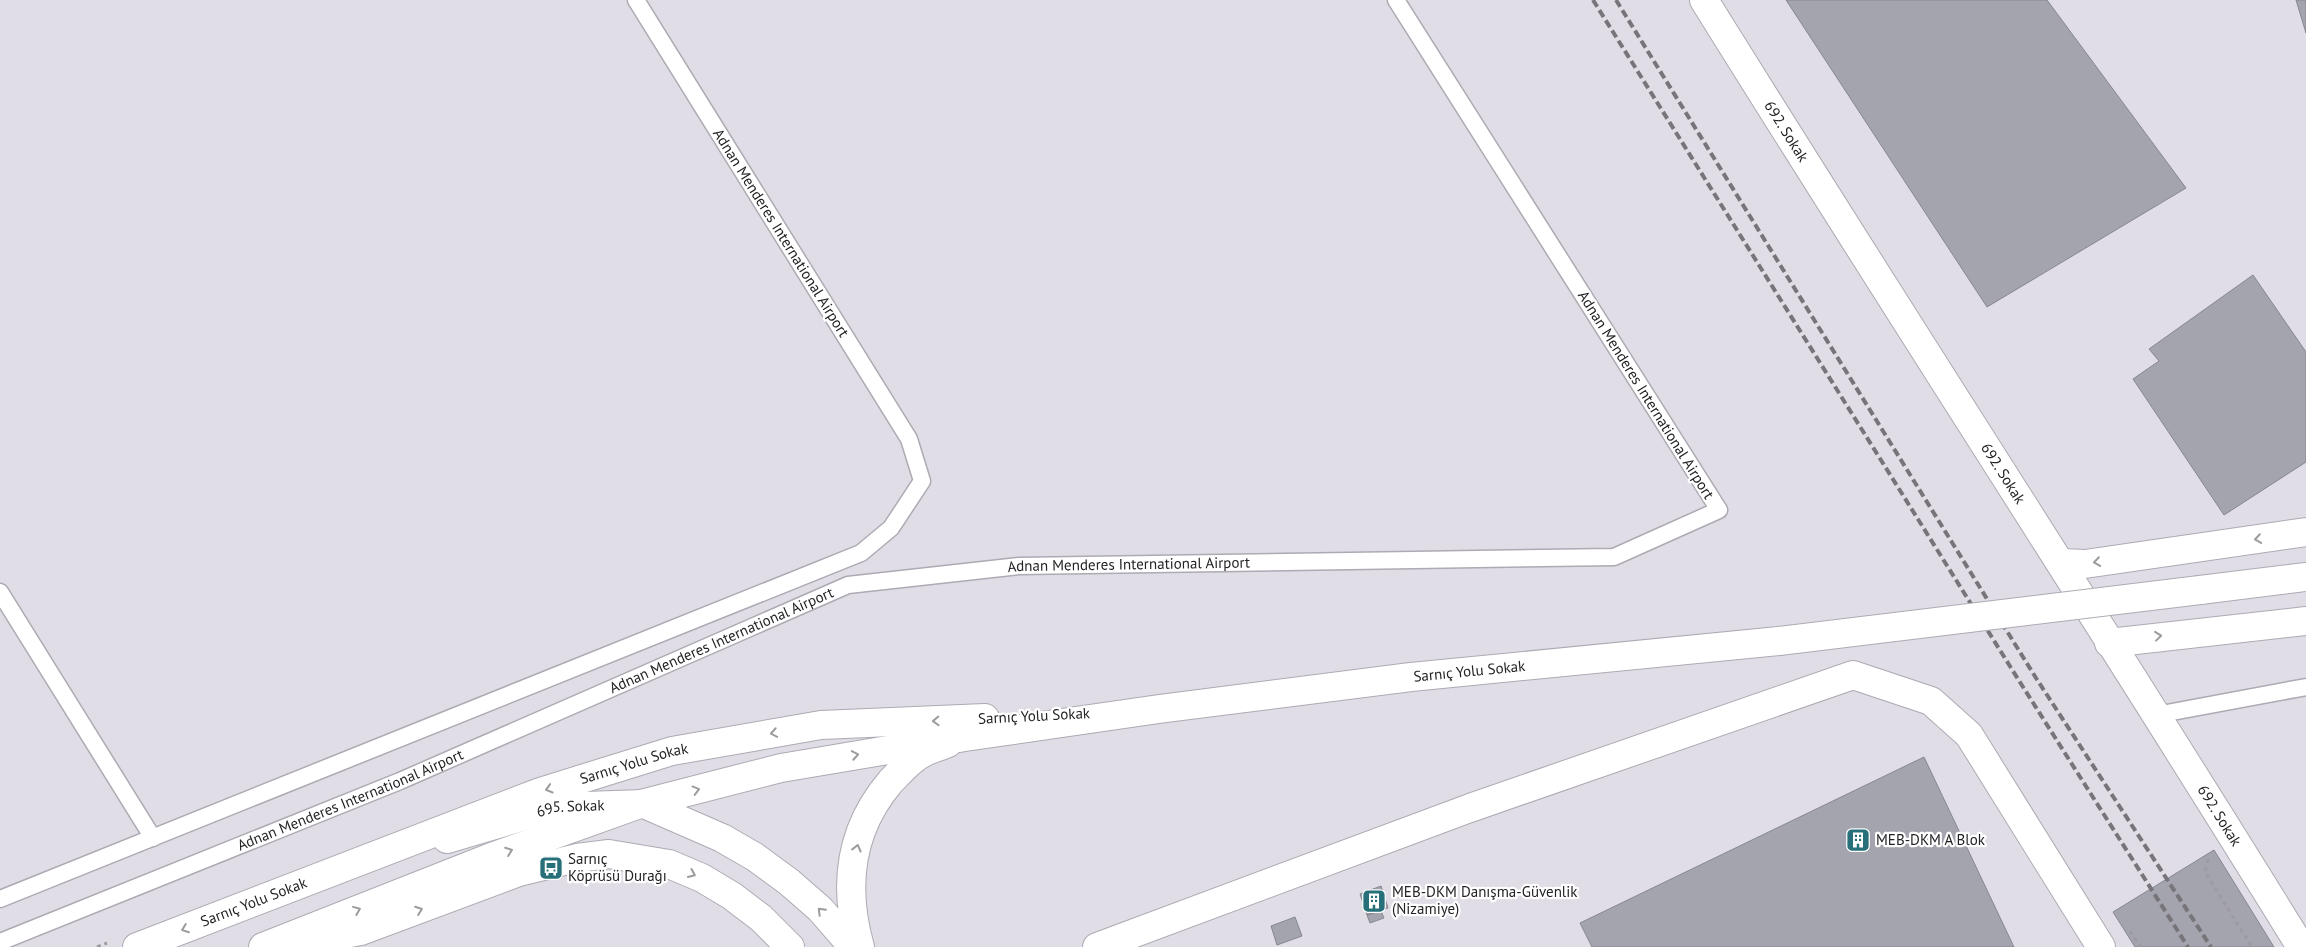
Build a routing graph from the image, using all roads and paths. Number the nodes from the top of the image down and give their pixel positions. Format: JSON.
{"nodes":[{"id":1,"x":636,"y":0,"type":"edge"},
{"id":2,"x":1396,"y":0,"type":"edge"},
{"id":3,"x":1704,"y":0,"type":"edge"},
{"id":4,"x":2306,"y":532,"type":"edge"},
{"id":5,"x":2062,"y":563,"type":"junction"},
{"id":6,"x":2306,"y":577,"type":"edge"},
{"id":7,"x":0,"y":592,"type":"edge"},
{"id":8,"x":2306,"y":621,"type":"edge"},
{"id":9,"x":2109,"y":643,"type":"junction"},
{"id":10,"x":2306,"y":687,"type":"edge"},
{"id":11,"x":1159,"y":709,"type":"junction"},
{"id":12,"x":2156,"y":715,"type":"junction"},
{"id":13,"x":964,"y":737,"type":"junction"},
{"id":14,"x":644,"y":804,"type":"junction"},
{"id":15,"x":153,"y":838,"type":"junction"},
{"id":16,"x":2205,"y":872,"type":"dead end"},
{"id":17,"x":0,"y":899,"type":"edge"},
{"id":18,"x":253,"y":903,"type":"junction"},
{"id":19,"x":2127,"y":925,"type":"dead end"},
{"id":20,"x":0,"y":942,"type":"edge"},
{"id":21,"x":137,"y":947,"type":"edge"},
{"id":22,"x":263,"y":947,"type":"edge"},
{"id":23,"x":270,"y":947,"type":"edge"},
{"id":24,"x":790,"y":947,"type":"edge"},
{"id":25,"x":853,"y":947,"type":"edge"},
{"id":26,"x":860,"y":947,"type":"edge"},
{"id":27,"x":1097,"y":947,"type":"edge"},
{"id":28,"x":2101,"y":947,"type":"edge"},
{"id":29,"x":2141,"y":947,"type":"edge"},
{"id":30,"x":2252,"y":947,"type":"edge"},
{"id":31,"x":2301,"y":947,"type":"edge"}],
"edges":[{"from":1,"to":15,"type":"lane","name":"Adnan Menderes International Airport"},
{"from":2,"to":20,"type":"lane","name":"Adnan Menderes International Airport"},
{"from":3,"to":5,"type":"main road","name":"692. Sokak"},
{"from":4,"to":5,"type":"main road","one_way":true},
{"from":5,"to":9,"type":"main road","name":"692. Sokak"},
{"from":6,"to":11,"type":"main road","name":"Sarnıç Yolu Sokak","bridge":true},
{"from":7,"to":15,"type":"lane"},
{"from":9,"to":8,"type":"main road","one_way":true},
{"from":9,"to":12,"type":"main road","name":"692. Sokak"},
{"from":10,"to":12,"type":"lane"},
{"from":11,"to":13,"type":"main road","name":"Sarnıç Yolu Sokak"},
{"from":11,"to":18,"type":"main road","name":"Sarnıç Yolu Sokak","one_way":true},
{"from":12,"to":31,"type":"main road","name":"692. Sokak"},
{"from":14,"to":13,"type":"main road","name":"Sarnıç Yolu Sokak","one_way":true},
{"from":26,"to":13,"type":"main road","one_way":true},
{"from":14,"to":18,"type":"main road","name":"695. Sokak"},
{"from":22,"to":14,"type":"main road","name":"Sarnıç Yolu Sokak","one_way":true},
{"from":25,"to":14,"type":"main road","name":"695. Sokak","one_way":true},
{"from":15,"to":17,"type":"lane","name":"Adnan Menderes International Airport"},
{"from":16,"to":30,"type":"path"},
{"from":18,"to":21,"type":"main road","name":"Sarnıç Yolu Sokak","one_way":true},
{"from":19,"to":29,"type":"path"},
{"from":23,"to":24,"type":"main road","one_way":true},
{"from":27,"to":28,"type":"main road"}]}
